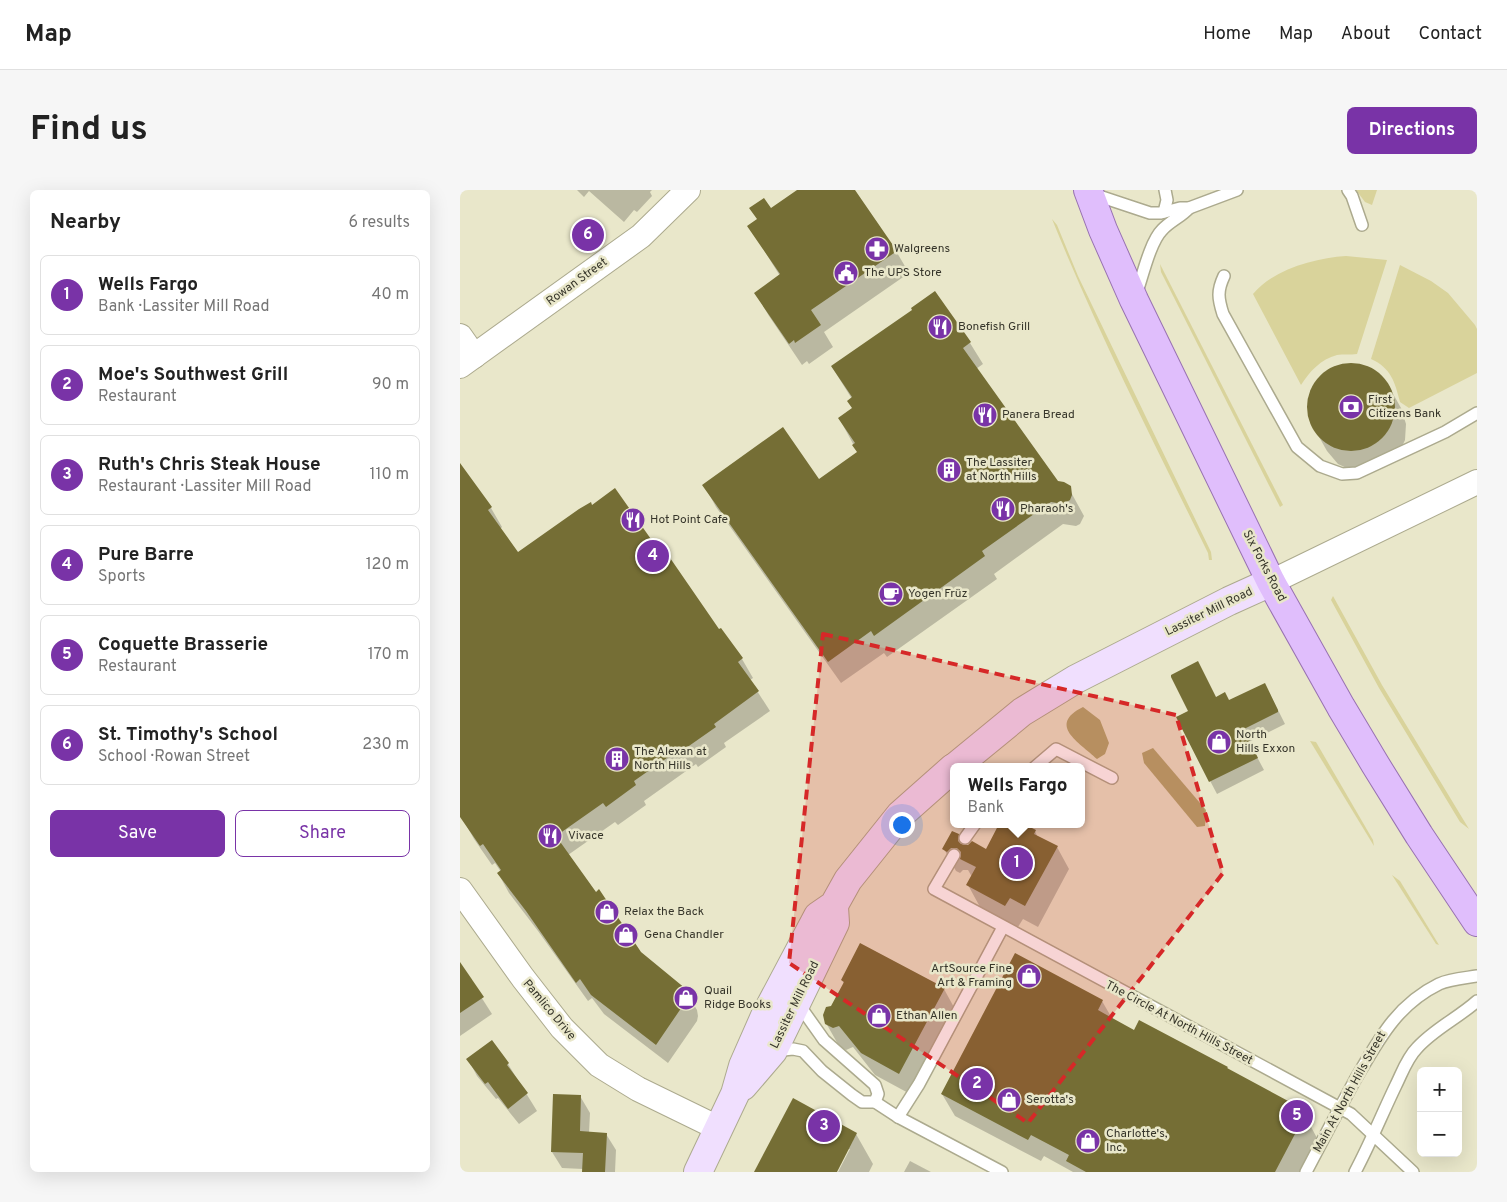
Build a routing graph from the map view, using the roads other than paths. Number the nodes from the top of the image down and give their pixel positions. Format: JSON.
{"nodes":[{"id":1,"x":688,"y":190,"type":"edge"},
{"id":2,"x":1165,"y":190,"type":"edge"},
{"id":3,"x":1237,"y":190,"type":"edge"},
{"id":4,"x":1348,"y":190,"type":"edge"},
{"id":5,"x":1088,"y":191,"type":"edge"},
{"id":6,"x":1189,"y":208,"type":"junction"},
{"id":7,"x":1164,"y":212,"type":"junction"},
{"id":8,"x":1362,"y":225,"type":"dead end"},
{"id":9,"x":1224,"y":276,"type":"dead end"},
{"id":10,"x":1134,"y":300,"type":"junction"},
{"id":11,"x":460,"y":336,"type":"edge"},
{"id":12,"x":467,"y":361,"type":"edge"},
{"id":13,"x":1477,"y":413,"type":"edge"},
{"id":14,"x":1477,"y":482,"type":"edge"},
{"id":15,"x":1271,"y":582,"type":"junction"},
{"id":16,"x":960,"y":763,"type":"edge"},
{"id":17,"x":1040,"y":763,"type":"edge"},
{"id":18,"x":1083,"y":763,"type":"edge"},
{"id":19,"x":1085,"y":764,"type":"edge"},
{"id":20,"x":950,"y":771,"type":"edge"},
{"id":21,"x":1112,"y":778,"type":"dead end"},
{"id":22,"x":972,"y":828,"type":"edge"},
{"id":23,"x":965,"y":838,"type":"dead end"},
{"id":24,"x":954,"y":855,"type":"dead end"},
{"id":25,"x":460,"y":890,"type":"edge"},
{"id":26,"x":834,"y":905,"type":"junction"},
{"id":27,"x":1477,"y":922,"type":"edge"},
{"id":28,"x":1003,"y":927,"type":"junction"},
{"id":29,"x":1477,"y":976,"type":"edge"},
{"id":30,"x":1477,"y":1001,"type":"edge"},
{"id":31,"x":796,"y":1002,"type":"junction"},
{"id":32,"x":773,"y":1052,"type":"junction"},
{"id":33,"x":736,"y":1094,"type":"junction"},
{"id":34,"x":875,"y":1102,"type":"junction"},
{"id":35,"x":1339,"y":1108,"type":"junction"},
{"id":36,"x":898,"y":1117,"type":"junction"},
{"id":37,"x":718,"y":1128,"type":"junction"},
{"id":38,"x":1373,"y":1134,"type":"junction"},
{"id":39,"x":698,"y":1172,"type":"edge"},
{"id":40,"x":1002,"y":1172,"type":"edge"},
{"id":41,"x":1306,"y":1172,"type":"edge"},
{"id":42,"x":1354,"y":1172,"type":"edge"},
{"id":43,"x":1413,"y":1172,"type":"edge"}],
"edges":[{"from":1,"to":12,"type":"street","name":"Rowan Street"},
{"from":2,"to":7,"type":"lane"},
{"from":3,"to":6,"type":"lane"},
{"from":4,"to":8,"type":"lane"},
{"from":5,"to":7,"type":"lane"},
{"from":5,"to":10,"type":"main road","name":"Six Forks Road"},
{"from":6,"to":7,"type":"lane"},
{"from":6,"to":10,"type":"lane"},
{"from":9,"to":13,"type":"lane"},
{"from":10,"to":15,"type":"main road","name":"Six Forks Road"},
{"from":11,"to":12,"type":"street"},
{"from":14,"to":15,"type":"street","name":"Lassiter Mill Road"},
{"from":15,"to":16,"type":"main road","name":"Lassiter Mill Road"},
{"from":15,"to":27,"type":"main road","name":"Six Forks Road"},
{"from":17,"to":18,"type":"lane"},
{"from":19,"to":21,"type":"lane"},
{"from":20,"to":26,"type":"main road","name":"Lassiter Mill Road"},
{"from":22,"to":23,"type":"lane"},
{"from":24,"to":28,"type":"lane","name":"The Circle At North Hills Street"},
{"from":25,"to":37,"type":"street","name":"Pamlico Drive"},
{"from":26,"to":31,"type":"main road","name":"Lassiter Mill Road"},
{"from":26,"to":33,"type":"main road","name":"Lassiter Mill Road"},
{"from":28,"to":35,"type":"lane","name":"The Circle At North Hills Street"},
{"from":28,"to":36,"type":"lane"},
{"from":29,"to":35,"type":"lane","name":"Main At North Hills Street"},
{"from":30,"to":38,"type":"lane"},
{"from":31,"to":32,"type":"main road","name":"Lassiter Mill Road"},
{"from":31,"to":34,"type":"lane"},
{"from":32,"to":33,"type":"main road","name":"Lassiter Mill Road"},
{"from":32,"to":34,"type":"lane"},
{"from":33,"to":37,"type":"main road","name":"Lassiter Mill Road"},
{"from":34,"to":36,"type":"lane"},
{"from":35,"to":38,"type":"lane","name":"The Circle At North Hills Street"},
{"from":35,"to":41,"type":"lane","name":"Main At North Hills Street"},
{"from":36,"to":40,"type":"lane"},
{"from":37,"to":39,"type":"main road","name":"Lassiter Mill Road"},
{"from":38,"to":42,"type":"lane"},
{"from":38,"to":43,"type":"lane","name":"The Circle At North Hills Street"}]}
